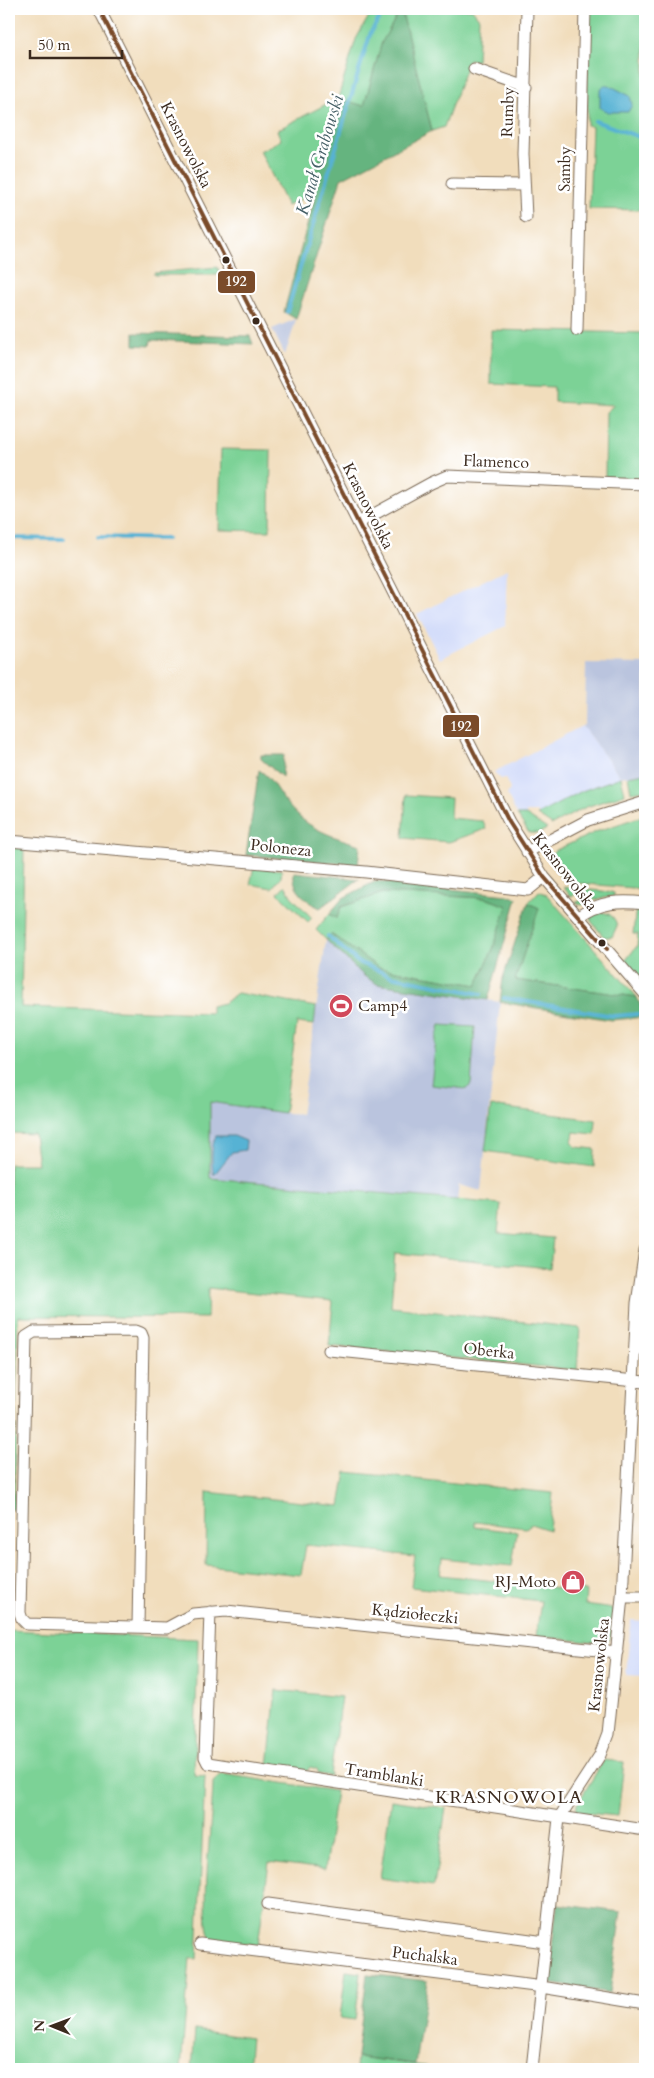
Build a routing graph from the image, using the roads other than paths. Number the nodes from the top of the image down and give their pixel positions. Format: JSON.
{"nodes":[{"id":1,"x":99,"y":9,"type":"edge"},
{"id":2,"x":528,"y":9,"type":"edge"},
{"id":3,"x":585,"y":9,"type":"edge"},
{"id":4,"x":474,"y":69,"type":"dead end"},
{"id":5,"x":526,"y":87,"type":"junction"},
{"id":6,"x":452,"y":184,"type":"dead end"},
{"id":7,"x":524,"y":185,"type":"junction"},
{"id":8,"x":526,"y":217,"type":"dead end"},
{"id":9,"x":577,"y":330,"type":"dead end"},
{"id":10,"x":645,"y":484,"type":"edge"},
{"id":11,"x":358,"y":523,"type":"junction"},
{"id":12,"x":645,"y":802,"type":"edge"},
{"id":13,"x":9,"y":840,"type":"edge"},
{"id":14,"x":527,"y":852,"type":"junction"},
{"id":15,"x":544,"y":877,"type":"junction"},
{"id":16,"x":645,"y":904,"type":"edge"},
{"id":17,"x":578,"y":916,"type":"junction"},
{"id":18,"x":645,"y":994,"type":"edge"},
{"id":19,"x":645,"y":1250,"type":"edge"},
{"id":20,"x":329,"y":1350,"type":"dead end"},
{"id":21,"x":640,"y":1381,"type":"edge"},
{"id":22,"x":622,"y":1597,"type":"junction"},
{"id":23,"x":645,"y":1597,"type":"edge"},
{"id":24,"x":210,"y":1612,"type":"junction"},
{"id":25,"x":138,"y":1627,"type":"junction"},
{"id":26,"x":617,"y":1652,"type":"junction"},
{"id":27,"x":559,"y":1818,"type":"junction"},
{"id":28,"x":645,"y":1830,"type":"edge"},
{"id":29,"x":268,"y":1904,"type":"dead end"},
{"id":30,"x":545,"y":1942,"type":"junction"},
{"id":31,"x":200,"y":1944,"type":"dead end"},
{"id":32,"x":541,"y":1987,"type":"junction"},
{"id":33,"x":645,"y":2004,"type":"edge"},
{"id":34,"x":532,"y":2069,"type":"edge"}],
"edges":[{"from":1,"to":11,"type":"street","name":"Krasnowolska"},
{"from":2,"to":5,"type":"street","name":"Rumby"},
{"from":3,"to":9,"type":"street","name":"Samby"},
{"from":4,"to":5,"type":"street"},
{"from":5,"to":7,"type":"street","name":"Rumby"},
{"from":6,"to":7,"type":"street"},
{"from":7,"to":8,"type":"street","name":"Rumby"},
{"from":10,"to":11,"type":"street","name":"Flamenco"},
{"from":11,"to":14,"type":"street","name":"Krasnowolska"},
{"from":12,"to":14,"type":"street"},
{"from":13,"to":15,"type":"street","name":"Poloneza"},
{"from":14,"to":15,"type":"street","name":"Krasnowolska"},
{"from":15,"to":17,"type":"street","name":"Krasnowolska"},
{"from":16,"to":17,"type":"street"},
{"from":17,"to":18,"type":"street","name":"Krasnowolska"},
{"from":19,"to":21,"type":"street","name":"Krasnowolska"},
{"from":20,"to":21,"type":"street","name":"Oberka"},
{"from":21,"to":22,"type":"street","name":"Krasnowolska"},
{"from":22,"to":23,"type":"street"},
{"from":22,"to":26,"type":"street","name":"Krasnowolska"},
{"from":24,"to":25,"type":"street","name":"Kądziołeczki"},
{"from":24,"to":26,"type":"street","name":"Kądziołeczki"},
{"from":24,"to":27,"type":"street","name":"Tramblanki"},
{"from":25,"to":25,"type":"street","name":"Kądziołeczki"},
{"from":26,"to":27,"type":"street","name":"Krasnowolska"},
{"from":27,"to":28,"type":"street","name":"Tramblanki"},
{"from":27,"to":30,"type":"street","name":"Krasnowolska"},
{"from":29,"to":30,"type":"street"},
{"from":30,"to":32,"type":"street","name":"Krasnowolska"},
{"from":31,"to":32,"type":"street","name":"Puchalska"},
{"from":32,"to":33,"type":"street","name":"Puchalska"},
{"from":32,"to":34,"type":"street","name":"Krasnowolska"}]}
